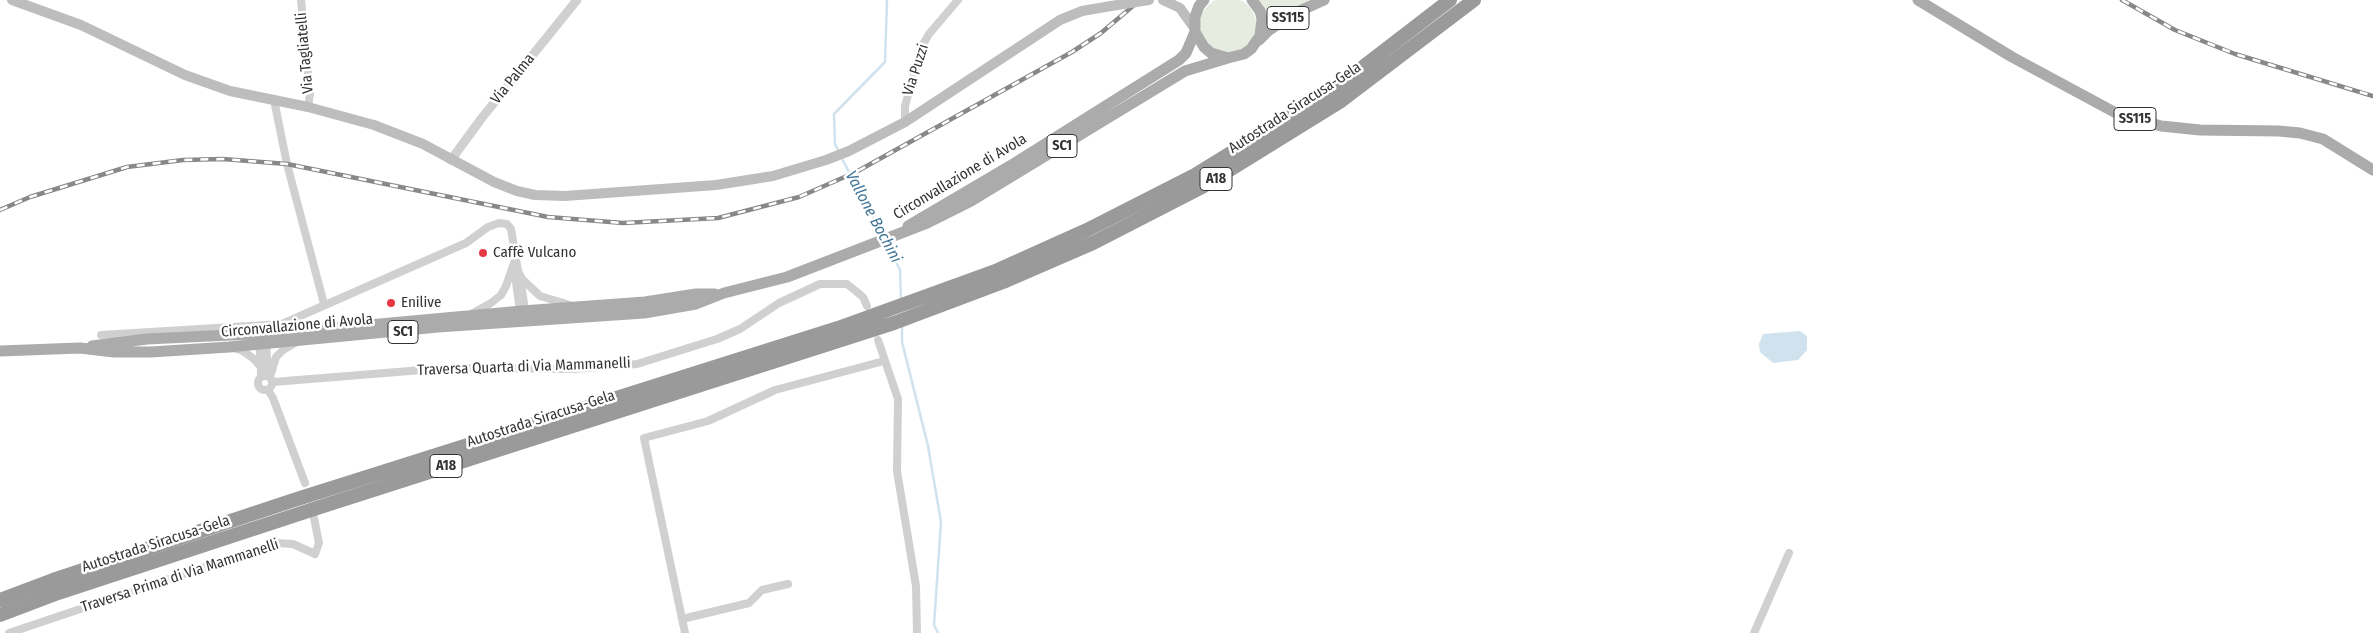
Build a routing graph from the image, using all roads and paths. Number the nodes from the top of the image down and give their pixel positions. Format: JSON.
{"nodes":[{"id":1,"x":12,"y":0,"type":"edge"},
{"id":2,"x":301,"y":0,"type":"edge"},
{"id":3,"x":577,"y":0,"type":"edge"},
{"id":4,"x":958,"y":0,"type":"edge"},
{"id":5,"x":1149,"y":0,"type":"edge"},
{"id":6,"x":1163,"y":0,"type":"edge"},
{"id":7,"x":1204,"y":0,"type":"edge"},
{"id":8,"x":1252,"y":0,"type":"edge"},
{"id":9,"x":1324,"y":0,"type":"edge"},
{"id":10,"x":1450,"y":0,"type":"edge"},
{"id":11,"x":1474,"y":0,"type":"edge"},
{"id":12,"x":1918,"y":0,"type":"edge"},
{"id":13,"x":1195,"y":30,"type":"junction"},
{"id":14,"x":1256,"y":43,"type":"junction"},
{"id":15,"x":1228,"y":58,"type":"junction"},
{"id":16,"x":274,"y":100,"type":"junction"},
{"id":17,"x":308,"y":107,"type":"junction"},
{"id":18,"x":905,"y":122,"type":"junction"},
{"id":19,"x":451,"y":160,"type":"junction"},
{"id":20,"x":2373,"y":170,"type":"edge"},
{"id":21,"x":896,"y":234,"type":"junction"},
{"id":22,"x":516,"y":265,"type":"junction"},
{"id":23,"x":724,"y":294,"type":"junction"},
{"id":24,"x":324,"y":304,"type":"junction"},
{"id":25,"x":928,"y":304,"type":"junction"},
{"id":26,"x":867,"y":306,"type":"dead end"},
{"id":27,"x":579,"y":307,"type":"junction"},
{"id":28,"x":522,"y":311,"type":"junction"},
{"id":29,"x":467,"y":315,"type":"junction"},
{"id":30,"x":532,"y":320,"type":"junction"},
{"id":31,"x":515,"y":322,"type":"junction"},
{"id":32,"x":101,"y":335,"type":"dead end"},
{"id":33,"x":262,"y":339,"type":"junction"},
{"id":34,"x":878,"y":340,"type":"dead end"},
{"id":35,"x":298,"y":341,"type":"junction"},
{"id":36,"x":229,"y":347,"type":"junction"},
{"id":37,"x":80,"y":348,"type":"junction"},
{"id":38,"x":0,"y":352,"type":"edge"},
{"id":39,"x":884,"y":360,"type":"junction"},
{"id":40,"x":261,"y":367,"type":"junction"},
{"id":41,"x":268,"y":378,"type":"junction"},
{"id":42,"x":268,"y":390,"type":"junction"},
{"id":43,"x":305,"y":483,"type":"dead end"},
{"id":44,"x":314,"y":518,"type":"dead end"},
{"id":45,"x":1789,"y":553,"type":"dead end"},
{"id":46,"x":788,"y":584,"type":"dead end"},
{"id":47,"x":0,"y":600,"type":"edge"},
{"id":48,"x":0,"y":615,"type":"edge"},
{"id":49,"x":682,"y":619,"type":"junction"},
{"id":50,"x":9,"y":633,"type":"edge"},
{"id":51,"x":685,"y":633,"type":"edge"},
{"id":52,"x":917,"y":633,"type":"edge"},
{"id":53,"x":1754,"y":633,"type":"edge"}],
"edges":[{"from":1,"to":16,"type":"main road"},
{"from":2,"to":17,"type":"street","name":"Via Tagliatelli"},
{"from":3,"to":19,"type":"street","name":"Via Palma"},
{"from":4,"to":18,"type":"street","name":"Via Puzzi"},
{"from":5,"to":18,"type":"main road","bridge":true},
{"from":6,"to":13,"type":"main road"},
{"from":7,"to":13,"type":"main road","name":"Circonvallazione di Avola"},
{"from":8,"to":14,"type":"main road"},
{"from":9,"to":14,"type":"main road","number":"SS115"},
{"from":10,"to":25,"type":"highway","name":"Autostrada Siracusa-Gela","number":"A18"},
{"from":11,"to":25,"type":"highway","name":"Autostrada Siracusa-Gela","number":"A18"},
{"from":12,"to":20,"type":"main road","number":"SS115"},
{"from":13,"to":15,"type":"main road"},
{"from":13,"to":21,"type":"main road","name":"Circonvallazione di Avola","number":"SC1"},
{"from":14,"to":15,"type":"main road","name":"Circonvallazione di Avola"},
{"from":15,"to":21,"type":"main road","name":"Circonvallazione di Avola","number":"SC1"},
{"from":16,"to":17,"type":"main road"},
{"from":16,"to":24,"type":"street"},
{"from":17,"to":19,"type":"main road"},
{"from":18,"to":19,"type":"main road"},
{"from":21,"to":23,"type":"main road","name":"Circonvallazione di Avola","number":"SC1"},
{"from":22,"to":24,"type":"street"},
{"from":22,"to":27,"type":"street"},
{"from":22,"to":28,"type":"street"},
{"from":22,"to":29,"type":"street"},
{"from":23,"to":27,"type":"main road","name":"Circonvallazione di Avola","number":"SC1"},
{"from":23,"to":30,"type":"main road","name":"Circonvallazione di Avola","number":"SC1"},
{"from":24,"to":32,"type":"street"},
{"from":25,"to":47,"type":"highway","name":"Autostrada Siracusa-Gela","number":"A18"},
{"from":25,"to":48,"type":"highway","name":"Autostrada Siracusa-Gela","number":"A18"},
{"from":26,"to":41,"type":"street","name":"Traversa Quarta di Via Mammanelli"},
{"from":27,"to":28,"type":"main road","name":"Circonvallazione di Avola","number":"SC1"},
{"from":28,"to":29,"type":"main road","name":"Circonvallazione di Avola","number":"SC1"},
{"from":28,"to":30,"type":"street"},
{"from":28,"to":31,"type":"street"},
{"from":29,"to":33,"type":"main road","name":"Circonvallazione di Avola","number":"SC1"},
{"from":30,"to":31,"type":"main road","name":"Circonvallazione di Avola","number":"SC1"},
{"from":31,"to":35,"type":"main road","name":"Circonvallazione di Avola","number":"SC1"},
{"from":33,"to":35,"type":"main road","name":"Circonvallazione di Avola","number":"SC1"},
{"from":33,"to":36,"type":"main road","name":"Circonvallazione di Avola","number":"SC1"},
{"from":33,"to":37,"type":"main road","name":"Circonvallazione di Avola","number":"SC1"},
{"from":33,"to":40,"type":"street"},
{"from":33,"to":41,"type":"street"},
{"from":34,"to":39,"type":"street"},
{"from":35,"to":41,"type":"street"},
{"from":36,"to":37,"type":"main road","name":"Circonvallazione di Avola","number":"SC1"},
{"from":36,"to":40,"type":"street"},
{"from":37,"to":38,"type":"main road","name":"Circonvallazione di Avola","number":"SC1"},
{"from":39,"to":49,"type":"street"},
{"from":39,"to":52,"type":"street"},
{"from":40,"to":41,"type":"street"},
{"from":41,"to":42,"type":"street"},
{"from":41,"to":42,"type":"street"},
{"from":42,"to":43,"type":"street"},
{"from":44,"to":50,"type":"street","name":"Traversa Prima di Via Mammanelli"},
{"from":45,"to":53,"type":"street"},
{"from":46,"to":49,"type":"street"},
{"from":49,"to":51,"type":"street"}]}
